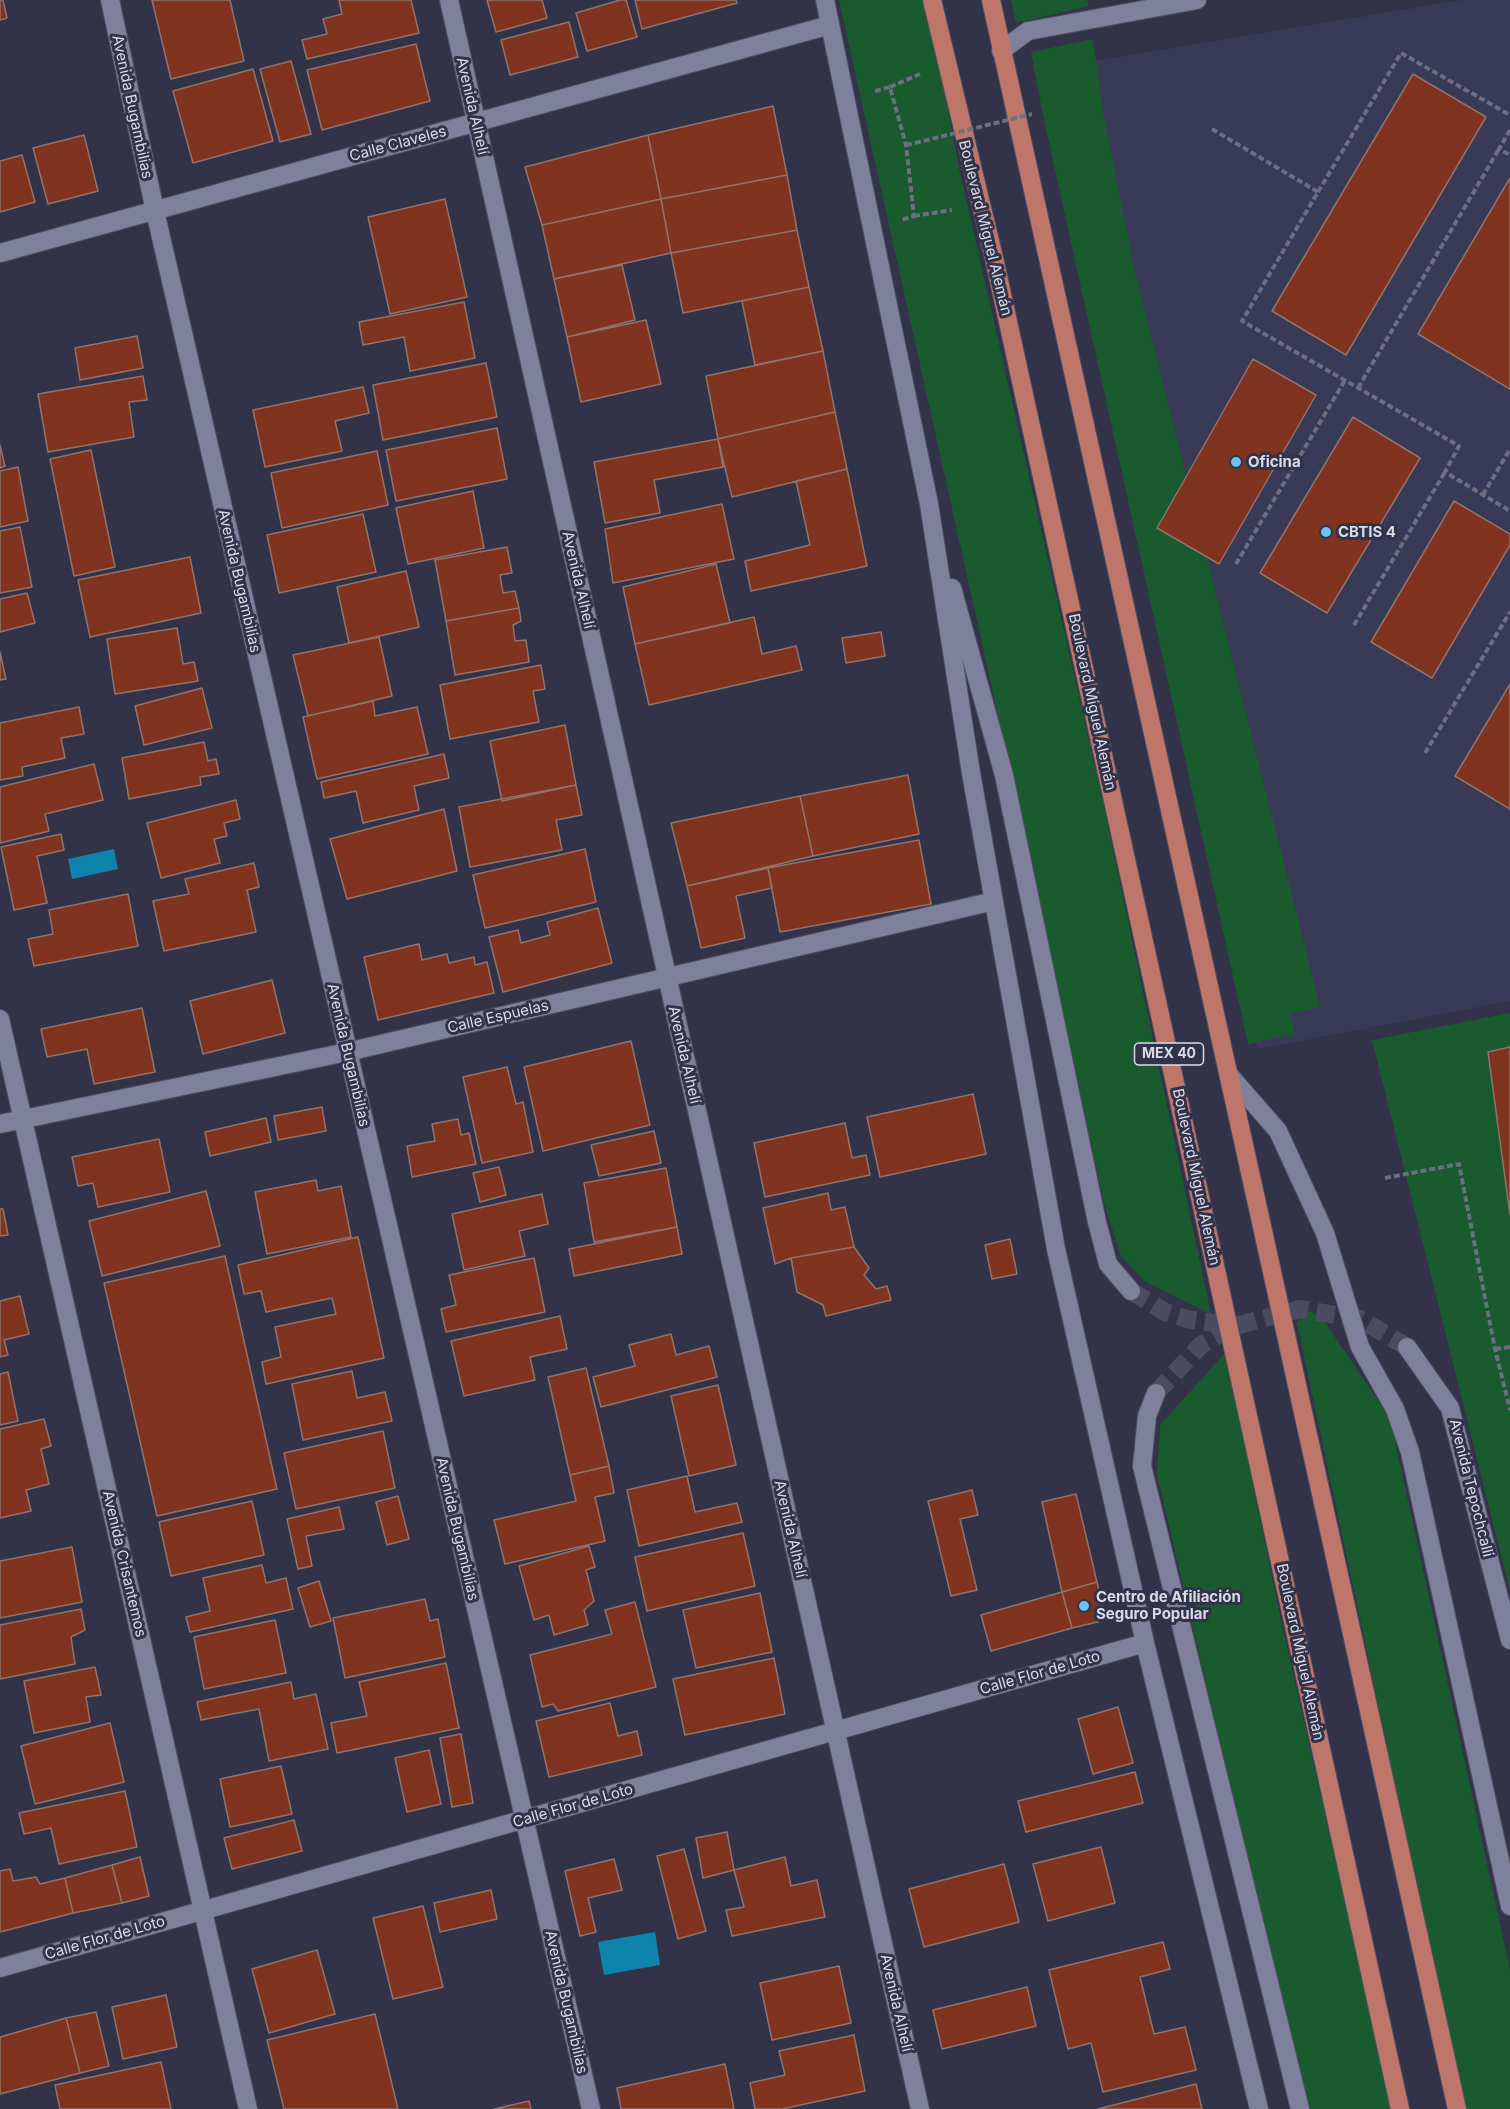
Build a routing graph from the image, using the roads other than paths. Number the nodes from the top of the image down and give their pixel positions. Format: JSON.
{"nodes":[{"id":1,"x":110,"y":0,"type":"edge"},
{"id":2,"x":449,"y":0,"type":"edge"},
{"id":3,"x":825,"y":0,"type":"edge"},
{"id":4,"x":932,"y":0,"type":"edge"},
{"id":5,"x":991,"y":0,"type":"edge"},
{"id":6,"x":1197,"y":0,"type":"edge"},
{"id":7,"x":831,"y":26,"type":"junction"},
{"id":8,"x":1001,"y":51,"type":"junction"},
{"id":9,"x":476,"y":123,"type":"junction"},
{"id":10,"x":155,"y":211,"type":"junction"},
{"id":11,"x":0,"y":253,"type":"edge"},
{"id":12,"x":929,"y":504,"type":"junction"},
{"id":13,"x":994,"y":901,"type":"junction"},
{"id":14,"x":666,"y":978,"type":"junction"},
{"id":15,"x":0,"y":1019,"type":"edge"},
{"id":16,"x":347,"y":1052,"type":"junction"},
{"id":17,"x":1230,"y":1076,"type":"junction"},
{"id":18,"x":22,"y":1119,"type":"junction"},
{"id":19,"x":0,"y":1124,"type":"edge"},
{"id":20,"x":1131,"y":1291,"type":"tunnel mouth"},
{"id":21,"x":1407,"y":1347,"type":"tunnel mouth"},
{"id":22,"x":1156,"y":1393,"type":"tunnel mouth"},
{"id":23,"x":1510,"y":1640,"type":"edge"},
{"id":24,"x":1145,"y":1643,"type":"junction"},
{"id":25,"x":835,"y":1731,"type":"junction"},
{"id":26,"x":524,"y":1820,"type":"junction"},
{"id":27,"x":1510,"y":1906,"type":"edge"},
{"id":28,"x":202,"y":1911,"type":"junction"},
{"id":29,"x":0,"y":1968,"type":"edge"},
{"id":30,"x":248,"y":2109,"type":"edge"},
{"id":31,"x":591,"y":2109,"type":"edge"},
{"id":32,"x":920,"y":2109,"type":"edge"},
{"id":33,"x":1259,"y":2109,"type":"edge"},
{"id":34,"x":1300,"y":2109,"type":"edge"},
{"id":35,"x":1400,"y":2109,"type":"edge"},
{"id":36,"x":1457,"y":2109,"type":"edge"}],
"edges":[{"from":1,"to":10,"type":"street","name":"Avenida Bugambilias"},
{"from":2,"to":9,"type":"street","name":"Avenida Alhelí"},
{"from":3,"to":7,"type":"street"},
{"from":4,"to":35,"type":"main road","name":"Boulevard Miguel Alemán","number":"MEX 40"},
{"from":5,"to":8,"type":"main road","number":"MEX 40"},
{"from":6,"to":8,"type":"street"},
{"from":7,"to":9,"type":"street","name":"Calle Claveles"},
{"from":7,"to":12,"type":"street"},
{"from":8,"to":17,"type":"main road","number":"MEX 40"},
{"from":9,"to":10,"type":"street","name":"Calle Claveles"},
{"from":9,"to":14,"type":"street","name":"Avenida Alhelí"},
{"from":10,"to":11,"type":"street","name":"Calle Claveles"},
{"from":10,"to":16,"type":"street","name":"Avenida Bugambilias"},
{"from":12,"to":13,"type":"street"},
{"from":12,"to":20,"type":"street"},
{"from":13,"to":14,"type":"street","name":"Calle Espuelas"},
{"from":13,"to":24,"type":"street"},
{"from":14,"to":16,"type":"street","name":"Calle Espuelas"},
{"from":14,"to":25,"type":"street","name":"Avenida Alhelí"},
{"from":15,"to":18,"type":"street","name":"Avenida Crisantemos"},
{"from":16,"to":18,"type":"street","name":"Calle Espuelas"},
{"from":16,"to":26,"type":"street","name":"Avenida Bugambilias"},
{"from":17,"to":27,"type":"street"},
{"from":17,"to":36,"type":"main road","number":"MEX 40"},
{"from":18,"to":19,"type":"street","name":"Calle Espuelas"},
{"from":18,"to":28,"type":"street","name":"Avenida Crisantemos"},
{"from":21,"to":23,"type":"street","name":"Avenida Tepochcalli"},
{"from":22,"to":34,"type":"street"},
{"from":24,"to":25,"type":"street","name":"Calle Flor de Loto"},
{"from":24,"to":33,"type":"street"},
{"from":25,"to":26,"type":"street","name":"Calle Flor de Loto"},
{"from":25,"to":32,"type":"street","name":"Avenida Alhelí"},
{"from":26,"to":28,"type":"street","name":"Calle Flor de Loto"},
{"from":26,"to":31,"type":"street","name":"Avenida Bugambilias"},
{"from":28,"to":29,"type":"street","name":"Calle Flor de Loto"},
{"from":28,"to":30,"type":"street","name":"Avenida Crisantemos"}]}
